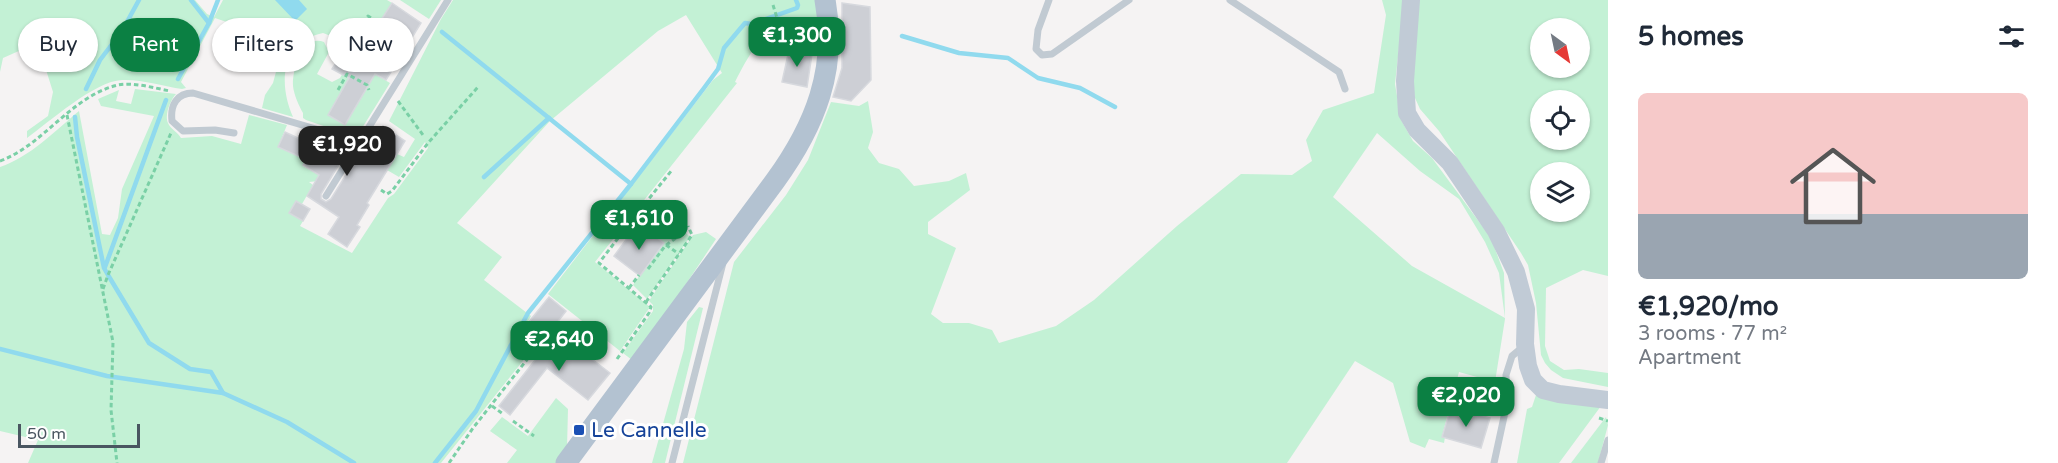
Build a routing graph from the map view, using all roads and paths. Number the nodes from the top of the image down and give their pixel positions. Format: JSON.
{"nodes":[{"id":1,"x":448,"y":0,"type":"edge"},
{"id":2,"x":825,"y":0,"type":"edge"},
{"id":3,"x":1049,"y":0,"type":"edge"},
{"id":4,"x":1129,"y":0,"type":"edge"},
{"id":5,"x":1230,"y":0,"type":"edge"},
{"id":6,"x":1411,"y":0,"type":"edge"},
{"id":7,"x":773,"y":4,"type":"dead end"},
{"id":8,"x":776,"y":40,"type":"dead end"},
{"id":9,"x":477,"y":87,"type":"dead end"},
{"id":10,"x":1345,"y":89,"type":"dead end"},
{"id":11,"x":338,"y":90,"type":"dead end"},
{"id":12,"x":369,"y":90,"type":"dead end"},
{"id":13,"x":391,"y":92,"type":"junction"},
{"id":14,"x":186,"y":93,"type":"junction"},
{"id":15,"x":67,"y":115,"type":"junction"},
{"id":16,"x":175,"y":125,"type":"junction"},
{"id":17,"x":234,"y":133,"type":"dead end"},
{"id":18,"x":423,"y":135,"type":"dead end"},
{"id":19,"x":360,"y":142,"type":"junction"},
{"id":20,"x":0,"y":161,"type":"edge"},
{"id":21,"x":672,"y":170,"type":"dead end"},
{"id":22,"x":381,"y":190,"type":"dead end"},
{"id":23,"x":326,"y":196,"type":"dead end"},
{"id":24,"x":635,"y":216,"type":"junction"},
{"id":25,"x":641,"y":220,"type":"dead end"},
{"id":26,"x":688,"y":226,"type":"junction"},
{"id":27,"x":661,"y":231,"type":"dead end"},
{"id":28,"x":666,"y":245,"type":"junction"},
{"id":29,"x":727,"y":246,"type":"junction"},
{"id":30,"x":679,"y":254,"type":"junction"},
{"id":31,"x":648,"y":269,"type":"dead end"},
{"id":32,"x":639,"y":275,"type":"dead end"},
{"id":33,"x":629,"y":288,"type":"junction"},
{"id":34,"x":103,"y":291,"type":"junction"},
{"id":35,"x":646,"y":302,"type":"junction"},
{"id":36,"x":1526,"y":344,"type":"junction"},
{"id":37,"x":533,"y":352,"type":"dead end"},
{"id":38,"x":617,"y":359,"type":"dead end"},
{"id":39,"x":1608,"y":400,"type":"edge"},
{"id":40,"x":491,"y":406,"type":"junction"},
{"id":41,"x":503,"y":414,"type":"dead end"},
{"id":42,"x":1599,"y":418,"type":"dead end"},
{"id":43,"x":513,"y":421,"type":"dead end"},
{"id":44,"x":1608,"y":421,"type":"edge"},
{"id":45,"x":534,"y":436,"type":"dead end"},
{"id":46,"x":1608,"y":440,"type":"edge"},
{"id":47,"x":117,"y":463,"type":"edge"},
{"id":48,"x":449,"y":463,"type":"edge"},
{"id":49,"x":566,"y":463,"type":"edge"},
{"id":50,"x":672,"y":463,"type":"edge"},
{"id":51,"x":1494,"y":463,"type":"edge"},
{"id":52,"x":1601,"y":463,"type":"edge"}],
"edges":[{"from":1,"to":13,"type":"lane"},
{"from":2,"to":29,"type":"main road"},
{"from":3,"to":4,"type":"lane"},
{"from":5,"to":10,"type":"lane"},
{"from":6,"to":36,"type":"street"},
{"from":7,"to":8,"type":"path"},
{"from":9,"to":22,"type":"path"},
{"from":11,"to":12,"type":"path"},
{"from":13,"to":18,"type":"path"},
{"from":13,"to":19,"type":"lane"},
{"from":14,"to":15,"type":"path"},
{"from":14,"to":16,"type":"lane"},
{"from":14,"to":19,"type":"lane"},
{"from":15,"to":20,"type":"path"},
{"from":15,"to":34,"type":"path"},
{"from":16,"to":17,"type":"lane"},
{"from":16,"to":34,"type":"path"},
{"from":19,"to":23,"type":"lane"},
{"from":21,"to":24,"type":"path"},
{"from":24,"to":25,"type":"path"},
{"from":24,"to":33,"type":"path"},
{"from":26,"to":27,"type":"path"},
{"from":26,"to":28,"type":"path"},
{"from":26,"to":30,"type":"path"},
{"from":28,"to":30,"type":"path"},
{"from":28,"to":31,"type":"path"},
{"from":29,"to":49,"type":"main road"},
{"from":29,"to":50,"type":"lane"},
{"from":30,"to":35,"type":"path"},
{"from":32,"to":33,"type":"path"},
{"from":33,"to":35,"type":"path"},
{"from":34,"to":47,"type":"path"},
{"from":35,"to":38,"type":"path"},
{"from":36,"to":39,"type":"street"},
{"from":36,"to":51,"type":"lane"},
{"from":37,"to":40,"type":"path"},
{"from":40,"to":41,"type":"path"},
{"from":40,"to":48,"type":"path"},
{"from":42,"to":44,"type":"path"},
{"from":43,"to":45,"type":"path"},
{"from":46,"to":52,"type":"lane"}]}
